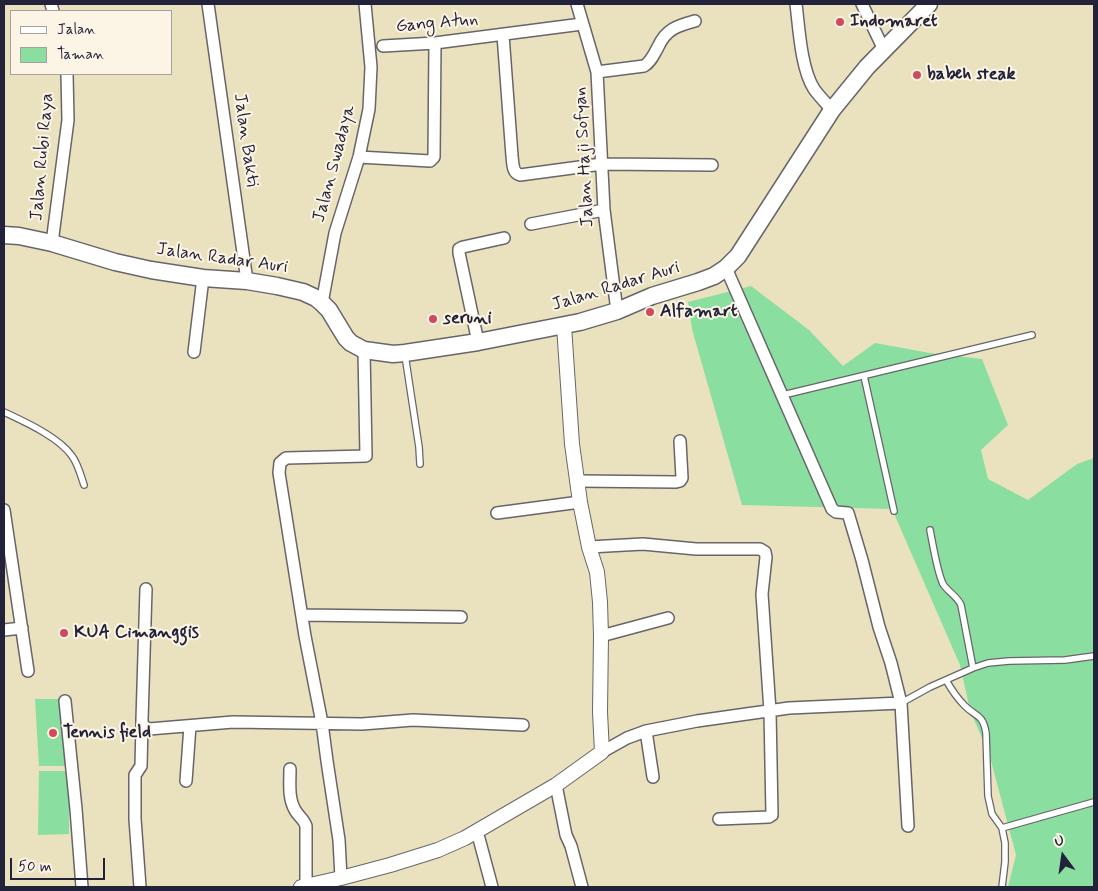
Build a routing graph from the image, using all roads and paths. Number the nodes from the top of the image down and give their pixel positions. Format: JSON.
{"nodes":[{"id":1,"x":208,"y":4,"type":"edge"},
{"id":2,"x":365,"y":4,"type":"edge"},
{"id":3,"x":576,"y":4,"type":"edge"},
{"id":4,"x":796,"y":4,"type":"edge"},
{"id":5,"x":862,"y":4,"type":"edge"},
{"id":6,"x":929,"y":4,"type":"edge"},
{"id":7,"x":695,"y":21,"type":"dead end"},
{"id":8,"x":582,"y":24,"type":"junction"},
{"id":9,"x":503,"y":35,"type":"junction"},
{"id":10,"x":435,"y":43,"type":"junction"},
{"id":11,"x":383,"y":46,"type":"dead end"},
{"id":12,"x":884,"y":50,"type":"junction"},
{"id":13,"x":597,"y":72,"type":"junction"},
{"id":14,"x":67,"y":75,"type":"edge"},
{"id":15,"x":832,"y":110,"type":"junction"},
{"id":16,"x":359,"y":157,"type":"junction"},
{"id":17,"x":602,"y":164,"type":"junction"},
{"id":18,"x":712,"y":165,"type":"dead end"},
{"id":19,"x":604,"y":210,"type":"junction"},
{"id":20,"x":531,"y":224,"type":"dead end"},
{"id":21,"x":4,"y":235,"type":"edge"},
{"id":22,"x":504,"y":238,"type":"dead end"},
{"id":23,"x":52,"y":243,"type":"junction"},
{"id":24,"x":726,"y":268,"type":"junction"},
{"id":25,"x":203,"y":278,"type":"junction"},
{"id":26,"x":247,"y":281,"type":"junction"},
{"id":27,"x":322,"y":303,"type":"junction"},
{"id":28,"x":617,"y":311,"type":"junction"},
{"id":29,"x":564,"y":326,"type":"junction"},
{"id":30,"x":1032,"y":335,"type":"dead end"},
{"id":31,"x":478,"y":342,"type":"junction"},
{"id":32,"x":364,"y":350,"type":"junction"},
{"id":33,"x":194,"y":352,"type":"dead end"},
{"id":34,"x":405,"y":353,"type":"junction"},
{"id":35,"x":864,"y":376,"type":"junction"},
{"id":36,"x":783,"y":396,"type":"junction"},
{"id":37,"x":4,"y":412,"type":"edge"},
{"id":38,"x":680,"y":440,"type":"dead end"},
{"id":39,"x":420,"y":464,"type":"dead end"},
{"id":40,"x":577,"y":481,"type":"junction"},
{"id":41,"x":84,"y":485,"type":"dead end"},
{"id":42,"x":580,"y":502,"type":"junction"},
{"id":43,"x":4,"y":510,"type":"edge"},
{"id":44,"x":894,"y":511,"type":"dead end"},
{"id":45,"x":496,"y":513,"type":"dead end"},
{"id":46,"x":930,"y":530,"type":"dead end"},
{"id":47,"x":589,"y":547,"type":"junction"},
{"id":48,"x":146,"y":589,"type":"dead end"},
{"id":49,"x":302,"y":615,"type":"junction"},
{"id":50,"x":461,"y":618,"type":"dead end"},
{"id":51,"x":668,"y":618,"type":"dead end"},
{"id":52,"x":22,"y":628,"type":"junction"},
{"id":53,"x":4,"y":630,"type":"edge"},
{"id":54,"x":601,"y":636,"type":"junction"},
{"id":55,"x":1094,"y":656,"type":"edge"},
{"id":56,"x":973,"y":668,"type":"junction"},
{"id":57,"x":28,"y":671,"type":"dead end"},
{"id":58,"x":946,"y":680,"type":"junction"},
{"id":59,"x":65,"y":701,"type":"dead end"},
{"id":60,"x":900,"y":703,"type":"junction"},
{"id":61,"x":770,"y":711,"type":"junction"},
{"id":62,"x":322,"y":724,"type":"junction"},
{"id":63,"x":142,"y":725,"type":"junction"},
{"id":64,"x":522,"y":725,"type":"dead end"},
{"id":65,"x":190,"y":726,"type":"junction"},
{"id":66,"x":646,"y":731,"type":"junction"},
{"id":67,"x":602,"y":752,"type":"junction"},
{"id":68,"x":290,"y":769,"type":"dead end"},
{"id":69,"x":653,"y":777,"type":"dead end"},
{"id":70,"x":186,"y":780,"type":"dead end"},
{"id":71,"x":556,"y":785,"type":"junction"},
{"id":72,"x":1094,"y":802,"type":"edge"},
{"id":73,"x":719,"y":819,"type":"dead end"},
{"id":74,"x":908,"y":826,"type":"dead end"},
{"id":75,"x":1002,"y":828,"type":"junction"},
{"id":76,"x":477,"y":831,"type":"junction"},
{"id":77,"x":341,"y":878,"type":"junction"},
{"id":78,"x":82,"y":887,"type":"edge"},
{"id":79,"x":140,"y":887,"type":"edge"},
{"id":80,"x":305,"y":887,"type":"edge"},
{"id":81,"x":492,"y":887,"type":"edge"},
{"id":82,"x":582,"y":887,"type":"edge"},
{"id":83,"x":1002,"y":887,"type":"edge"}],
"edges":[{"from":1,"to":26,"type":"street","name":"Jalan Bakti"},
{"from":2,"to":16,"type":"street","name":"Jalan Swadaya"},
{"from":3,"to":8,"type":"street","name":"Jalan Haji Sofyan"},
{"from":4,"to":15,"type":"street"},
{"from":5,"to":12,"type":"street"},
{"from":6,"to":12,"type":"main road","name":"Jalan Radar Auri"},
{"from":7,"to":13,"type":"street"},
{"from":8,"to":9,"type":"street","name":"Gang Atun"},
{"from":8,"to":13,"type":"street","name":"Jalan Haji Sofyan"},
{"from":9,"to":10,"type":"street","name":"Gang Atun"},
{"from":9,"to":17,"type":"street"},
{"from":10,"to":11,"type":"street","name":"Gang Atun"},
{"from":10,"to":16,"type":"street"},
{"from":12,"to":15,"type":"main road","name":"Jalan Radar Auri"},
{"from":13,"to":17,"type":"street","name":"Jalan Haji Sofyan"},
{"from":14,"to":23,"type":"street","name":"Jalan Rubi Raya"},
{"from":15,"to":24,"type":"main road","name":"Jalan Radar Auri"},
{"from":16,"to":27,"type":"street","name":"Jalan Swadaya"},
{"from":17,"to":18,"type":"street"},
{"from":17,"to":19,"type":"street","name":"Jalan Haji Sofyan"},
{"from":19,"to":20,"type":"street"},
{"from":19,"to":28,"type":"street","name":"Jalan Haji Sofyan"},
{"from":21,"to":23,"type":"main road","name":"Jalan Radar Auri"},
{"from":22,"to":31,"type":"street"},
{"from":23,"to":25,"type":"main road","name":"Jalan Radar Auri"},
{"from":24,"to":28,"type":"main road","name":"Jalan Radar Auri"},
{"from":24,"to":36,"type":"street"},
{"from":25,"to":26,"type":"main road","name":"Jalan Radar Auri"},
{"from":25,"to":33,"type":"street"},
{"from":26,"to":27,"type":"main road","name":"Jalan Radar Auri"},
{"from":27,"to":32,"type":"main road","name":"Jalan Radar Auri"},
{"from":28,"to":29,"type":"main road","name":"Jalan Radar Auri"},
{"from":29,"to":31,"type":"main road","name":"Jalan Radar Auri"},
{"from":29,"to":40,"type":"street"},
{"from":30,"to":35,"type":"lane"},
{"from":31,"to":34,"type":"main road","name":"Jalan Radar Auri"},
{"from":32,"to":34,"type":"main road","name":"Jalan Radar Auri"},
{"from":32,"to":49,"type":"street"},
{"from":34,"to":39,"type":"lane"},
{"from":35,"to":36,"type":"lane"},
{"from":35,"to":44,"type":"lane"},
{"from":36,"to":60,"type":"street"},
{"from":37,"to":41,"type":"lane"},
{"from":38,"to":40,"type":"street"},
{"from":40,"to":42,"type":"street"},
{"from":42,"to":45,"type":"street"},
{"from":42,"to":47,"type":"street"},
{"from":43,"to":52,"type":"street"},
{"from":46,"to":56,"type":"lane"},
{"from":47,"to":54,"type":"street"},
{"from":47,"to":61,"type":"street"},
{"from":48,"to":63,"type":"street"},
{"from":49,"to":50,"type":"street"},
{"from":49,"to":62,"type":"street"},
{"from":51,"to":54,"type":"street"},
{"from":52,"to":53,"type":"street"},
{"from":52,"to":57,"type":"street"},
{"from":54,"to":67,"type":"street"},
{"from":55,"to":56,"type":"lane"},
{"from":56,"to":58,"type":"lane"},
{"from":58,"to":60,"type":"lane"},
{"from":58,"to":75,"type":"lane"},
{"from":59,"to":78,"type":"street"},
{"from":60,"to":61,"type":"street"},
{"from":60,"to":74,"type":"street"},
{"from":61,"to":66,"type":"street"},
{"from":61,"to":73,"type":"street"},
{"from":62,"to":64,"type":"street"},
{"from":62,"to":65,"type":"street"},
{"from":62,"to":77,"type":"street"},
{"from":63,"to":65,"type":"street"},
{"from":63,"to":79,"type":"street"},
{"from":65,"to":70,"type":"street"},
{"from":66,"to":67,"type":"street"},
{"from":66,"to":69,"type":"street"},
{"from":67,"to":71,"type":"street"},
{"from":68,"to":80,"type":"street"},
{"from":71,"to":76,"type":"street"},
{"from":71,"to":82,"type":"street"},
{"from":72,"to":75,"type":"lane"},
{"from":75,"to":83,"type":"lane"},
{"from":76,"to":77,"type":"street"},
{"from":76,"to":81,"type":"street"},
{"from":77,"to":80,"type":"street"}]}
